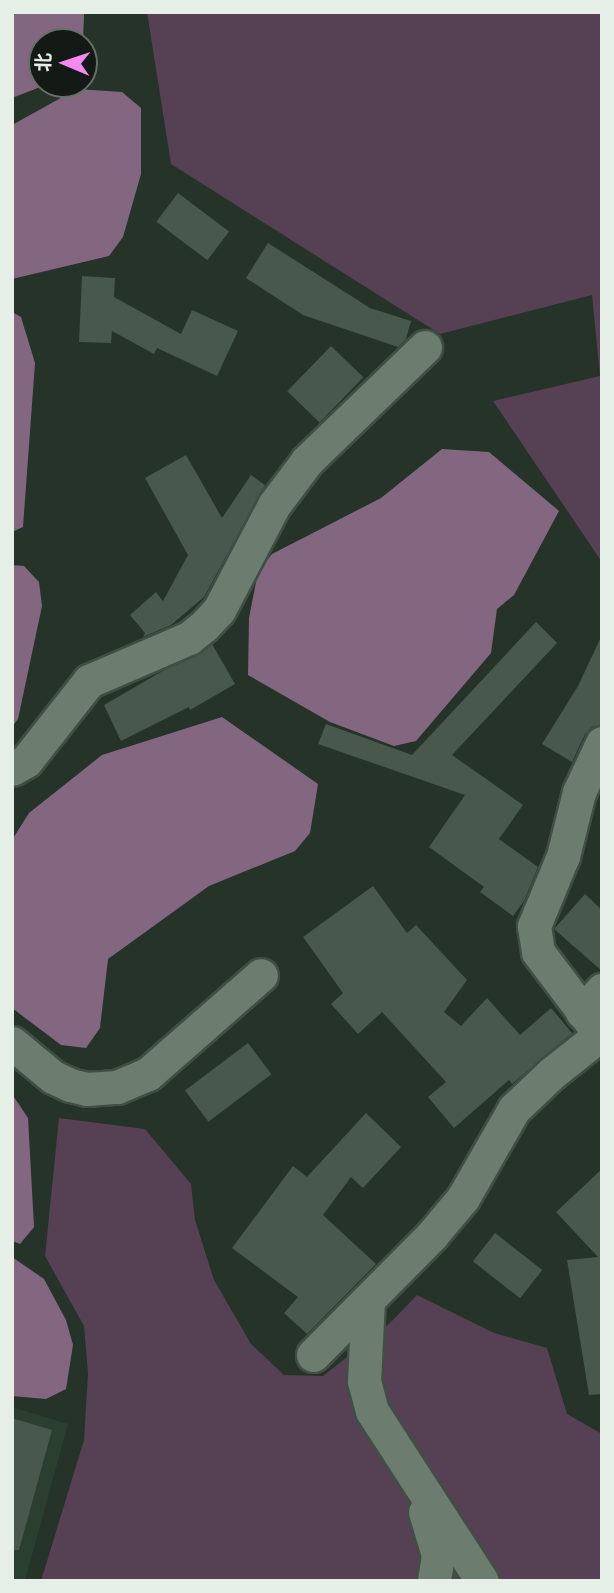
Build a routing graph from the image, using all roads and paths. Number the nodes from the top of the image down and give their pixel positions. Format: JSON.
{"nodes":[{"id":1,"x":425,"y":347,"type":"dead end"},
{"id":2,"x":602,"y":743,"type":"edge"},
{"id":3,"x":12,"y":769,"type":"edge"},
{"id":4,"x":261,"y":975,"type":"dead end"},
{"id":5,"x":596,"y":1018,"type":"edge"},
{"id":6,"x":12,"y":1043,"type":"edge"},
{"id":7,"x":368,"y":1300,"type":"junction"},
{"id":8,"x":313,"y":1355,"type":"dead end"},
{"id":9,"x":415,"y":1475,"type":"junction"},
{"id":10,"x":434,"y":1581,"type":"edge"},
{"id":11,"x":482,"y":1581,"type":"edge"}],
"edges":[{"from":1,"to":3,"type":"street"},
{"from":2,"to":5,"type":"street"},
{"from":4,"to":6,"type":"street"},
{"from":5,"to":7,"type":"street"},
{"from":7,"to":8,"type":"street"},
{"from":7,"to":9,"type":"street"},
{"from":9,"to":10,"type":"street"},
{"from":9,"to":11,"type":"street"}]}
